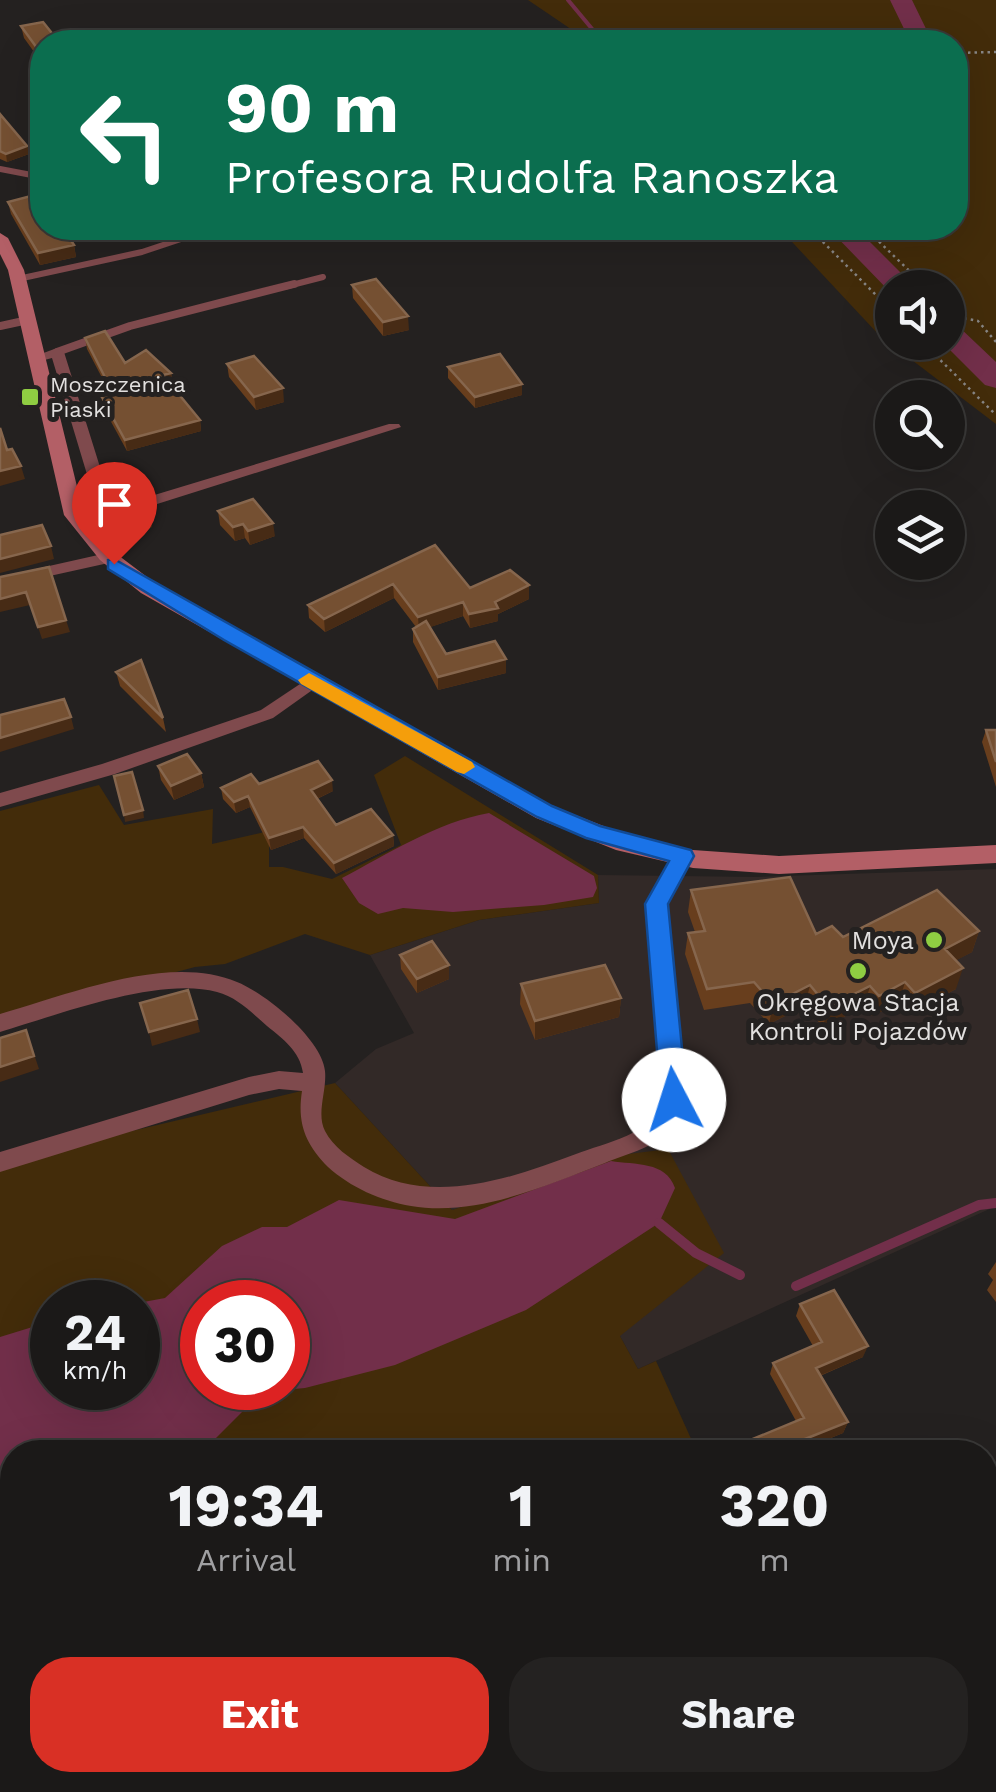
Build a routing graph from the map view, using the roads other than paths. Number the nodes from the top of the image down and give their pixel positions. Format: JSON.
{"nodes":[{"id":1,"x":0,"y":169,"type":"edge"},
{"id":2,"x":30,"y":175,"type":"edge"},
{"id":3,"x":0,"y":238,"type":"edge"},
{"id":4,"x":178,"y":240,"type":"edge"},
{"id":5,"x":324,"y":277,"type":"dead end"},
{"id":6,"x":18,"y":280,"type":"junction"},
{"id":7,"x":28,"y":320,"type":"junction"},
{"id":8,"x":0,"y":326,"type":"edge"},
{"id":9,"x":57,"y":352,"type":"junction"},
{"id":10,"x":37,"y":358,"type":"junction"},
{"id":11,"x":394,"y":426,"type":"dead end"},
{"id":12,"x":107,"y":558,"type":"junction"},
{"id":13,"x":0,"y":582,"type":"edge"},
{"id":14,"x":312,"y":682,"type":"junction"},
{"id":15,"x":0,"y":800,"type":"edge"},
{"id":16,"x":996,"y":854,"type":"edge"},
{"id":17,"x":683,"y":856,"type":"junction"},
{"id":18,"x":657,"y":904,"type":"joint"},
{"id":19,"x":0,"y":1023,"type":"edge"},
{"id":20,"x":312,"y":1083,"type":"junction"},
{"id":21,"x":0,"y":1162,"type":"edge"}],
"edges":[{"from":1,"to":2,"type":"lane"},
{"from":3,"to":6,"type":"street"},
{"from":4,"to":6,"type":"lane"},
{"from":5,"to":9,"type":"lane"},
{"from":6,"to":7,"type":"street"},
{"from":7,"to":8,"type":"lane"},
{"from":7,"to":10,"type":"street"},
{"from":9,"to":10,"type":"street"},
{"from":9,"to":11,"type":"street"},
{"from":10,"to":12,"type":"street"},
{"from":12,"to":13,"type":"street"},
{"from":12,"to":14,"type":"street"},
{"from":14,"to":15,"type":"street"},
{"from":14,"to":17,"type":"street"},
{"from":16,"to":17,"type":"street"},
{"from":17,"to":18,"type":"lane"},
{"from":18,"to":20,"type":"street"},
{"from":19,"to":20,"type":"street"},
{"from":20,"to":21,"type":"street"}]}
